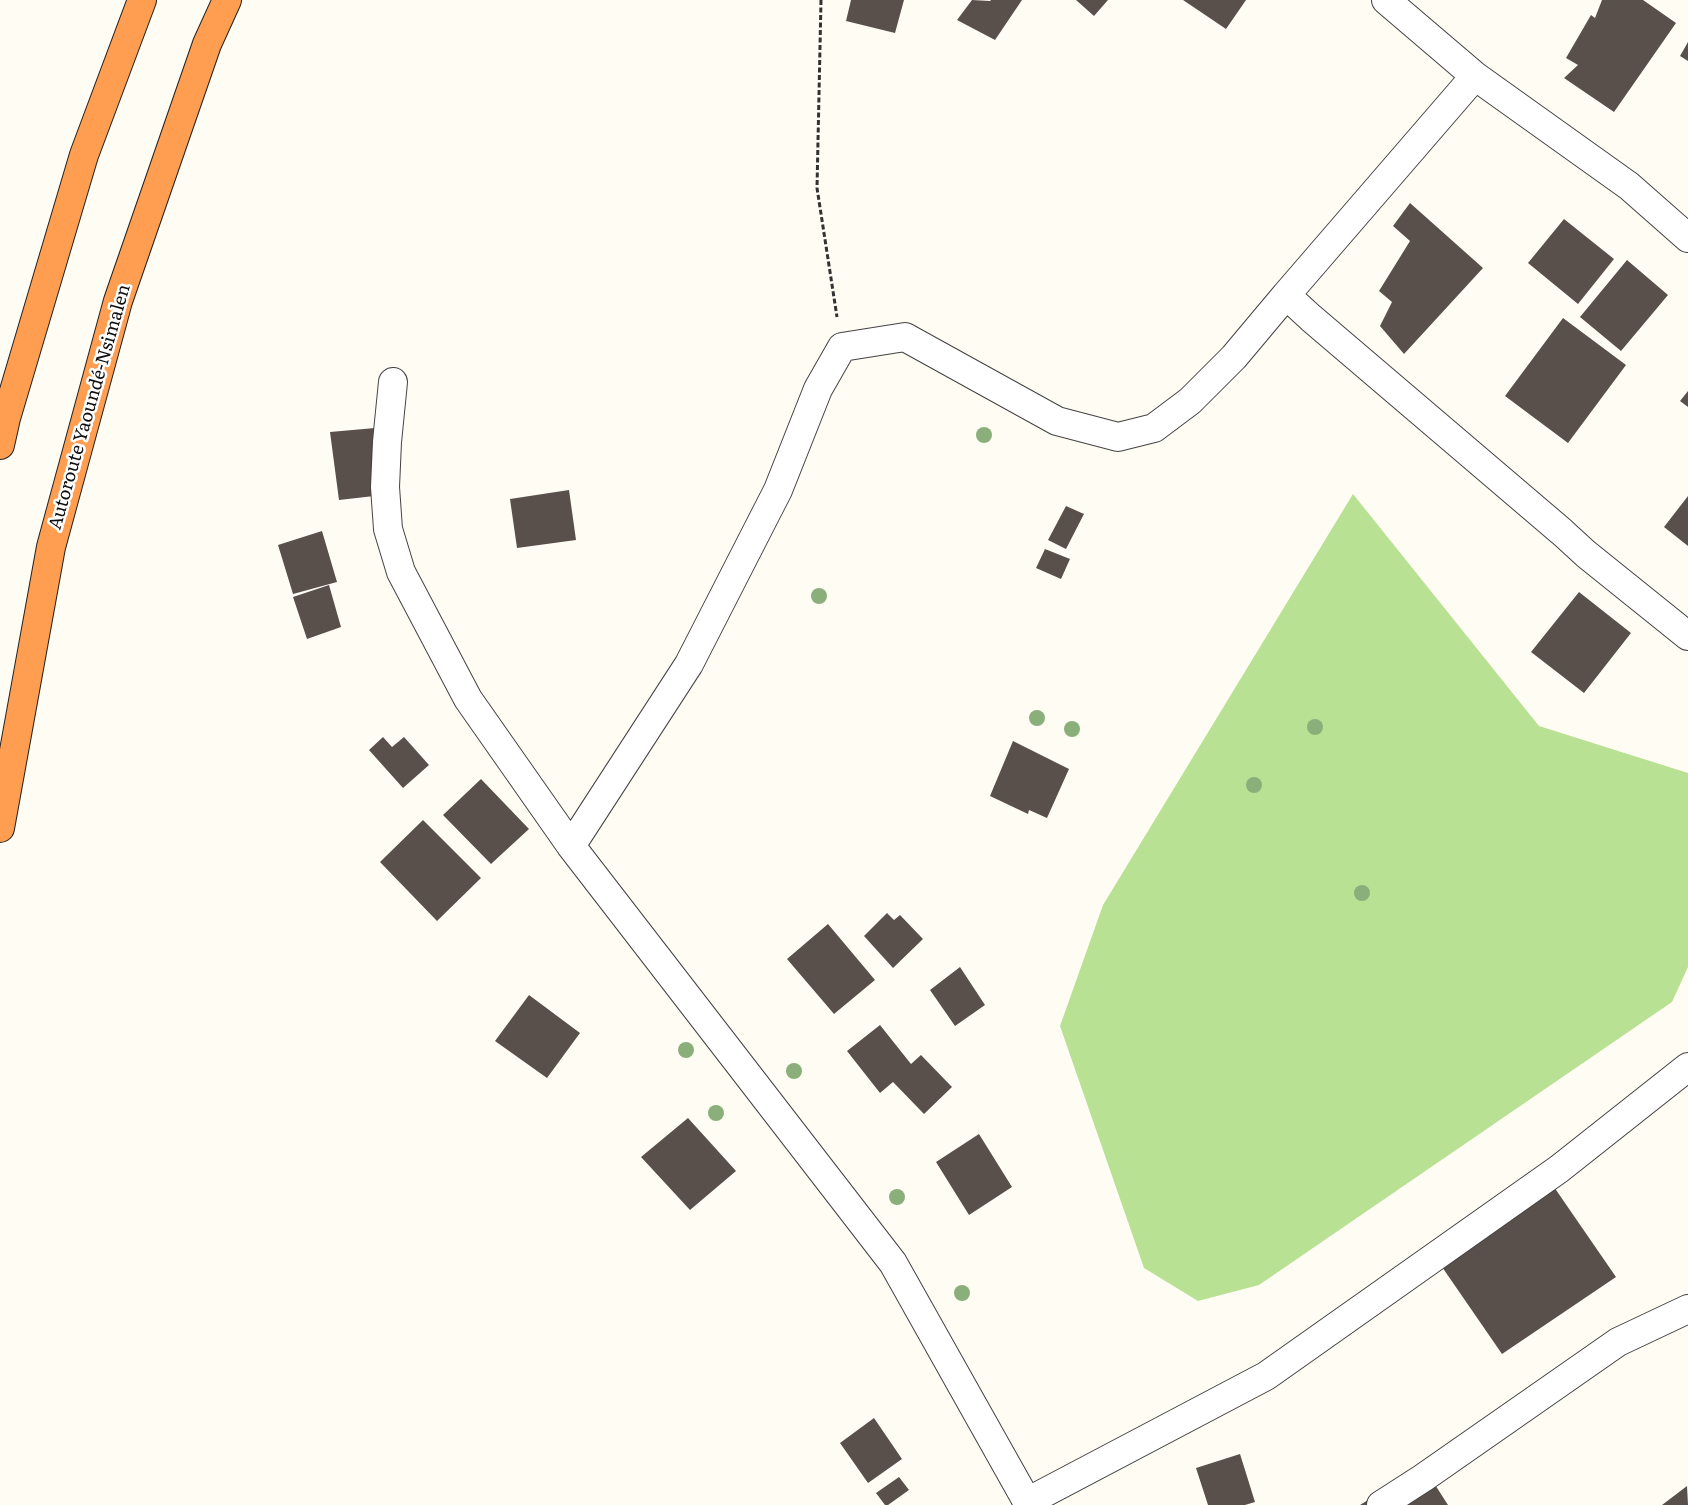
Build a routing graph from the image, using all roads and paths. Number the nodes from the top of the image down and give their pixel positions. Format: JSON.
{"nodes":[{"id":1,"x":142,"y":0,"type":"edge"},
{"id":2,"x":227,"y":0,"type":"edge"},
{"id":3,"x":821,"y":0,"type":"edge"},
{"id":4,"x":1386,"y":0,"type":"edge"},
{"id":5,"x":1476,"y":76,"type":"junction"},
{"id":6,"x":1688,"y":238,"type":"edge"},
{"id":7,"x":1286,"y":295,"type":"junction"},
{"id":8,"x":842,"y":347,"type":"junction"},
{"id":9,"x":393,"y":382,"type":"dead end"},
{"id":10,"x":0,"y":445,"type":"edge"},
{"id":11,"x":1688,"y":636,"type":"edge"},
{"id":12,"x":0,"y":828,"type":"edge"},
{"id":13,"x":571,"y":846,"type":"junction"},
{"id":14,"x":1688,"y":1067,"type":"edge"},
{"id":15,"x":1688,"y":1309,"type":"edge"},
{"id":16,"x":1028,"y":1503,"type":"edge"},
{"id":17,"x":1381,"y":1505,"type":"edge"}],
"edges":[{"from":1,"to":10,"type":"highway"},
{"from":2,"to":12,"type":"highway","name":"Autoroute Yaoundé-Nsimalen"},
{"from":3,"to":8,"type":"path"},
{"from":4,"to":5,"type":"street"},
{"from":5,"to":6,"type":"street"},
{"from":5,"to":7,"type":"street"},
{"from":7,"to":8,"type":"street"},
{"from":7,"to":11,"type":"street"},
{"from":8,"to":13,"type":"street"},
{"from":9,"to":13,"type":"street"},
{"from":13,"to":16,"type":"street"},
{"from":14,"to":16,"type":"street"},
{"from":15,"to":17,"type":"street"}]}
